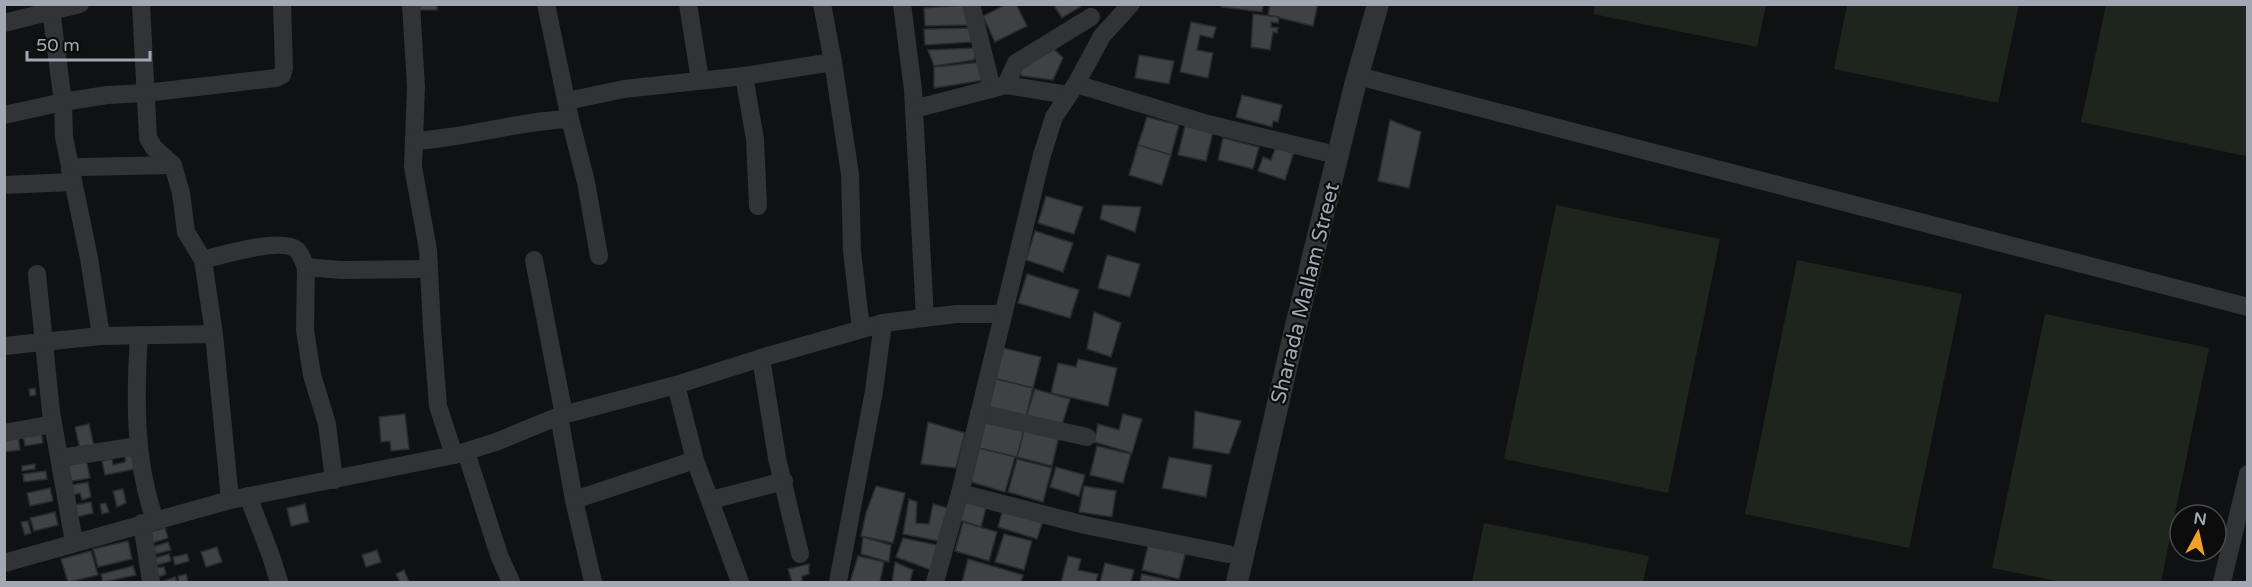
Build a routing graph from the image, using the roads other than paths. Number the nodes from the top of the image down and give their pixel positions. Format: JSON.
{"nodes":[{"id":1,"x":80,"y":4,"type":"edge"},
{"id":2,"x":141,"y":4,"type":"edge"},
{"id":3,"x":282,"y":4,"type":"edge"},
{"id":4,"x":411,"y":4,"type":"edge"},
{"id":5,"x":546,"y":4,"type":"edge"},
{"id":6,"x":688,"y":4,"type":"edge"},
{"id":7,"x":822,"y":4,"type":"edge"},
{"id":8,"x":902,"y":4,"type":"edge"},
{"id":9,"x":971,"y":4,"type":"edge"},
{"id":10,"x":1131,"y":4,"type":"edge"},
{"id":11,"x":1362,"y":4,"type":"edge"},
{"id":12,"x":1378,"y":4,"type":"edge"},
{"id":13,"x":51,"y":10,"type":"junction"},
{"id":14,"x":1087,"y":11,"type":"edge"},
{"id":15,"x":4,"y":23,"type":"edge"},
{"id":16,"x":1108,"y":27,"type":"junction"},
{"id":17,"x":833,"y":62,"type":"junction"},
{"id":18,"x":744,"y":76,"type":"junction"},
{"id":19,"x":1358,"y":76,"type":"junction"},
{"id":20,"x":700,"y":80,"type":"junction"},
{"id":21,"x":999,"y":87,"type":"junction"},
{"id":22,"x":1072,"y":90,"type":"junction"},
{"id":23,"x":145,"y":93,"type":"junction"},
{"id":24,"x":63,"y":102,"type":"junction"},
{"id":25,"x":914,"y":109,"type":"junction"},
{"id":26,"x":568,"y":110,"type":"junction"},
{"id":27,"x":4,"y":116,"type":"edge"},
{"id":28,"x":414,"y":141,"type":"junction"},
{"id":29,"x":1324,"y":152,"type":"junction"},
{"id":30,"x":173,"y":165,"type":"junction"},
{"id":31,"x":71,"y":176,"type":"junction"},
{"id":32,"x":4,"y":185,"type":"edge"},
{"id":33,"x":758,"y":206,"type":"dead end"},
{"id":34,"x":599,"y":256,"type":"dead end"},
{"id":35,"x":203,"y":260,"type":"junction"},
{"id":36,"x":534,"y":260,"type":"dead end"},
{"id":37,"x":306,"y":267,"type":"junction"},
{"id":38,"x":429,"y":269,"type":"junction"},
{"id":39,"x":37,"y":274,"type":"dead end"},
{"id":40,"x":2247,"y":307,"type":"edge"},
{"id":41,"x":1003,"y":314,"type":"junction"},
{"id":42,"x":925,"y":318,"type":"junction"},
{"id":43,"x":883,"y":323,"type":"junction"},
{"id":44,"x":861,"y":329,"type":"junction"},
{"id":45,"x":214,"y":334,"type":"junction"},
{"id":46,"x":139,"y":335,"type":"junction"},
{"id":47,"x":101,"y":336,"type":"junction"},
{"id":48,"x":44,"y":342,"type":"junction"},
{"id":49,"x":4,"y":346,"type":"edge"},
{"id":50,"x":761,"y":358,"type":"junction"},
{"id":51,"x":676,"y":385,"type":"junction"},
{"id":52,"x":979,"y":413,"type":"junction"},
{"id":53,"x":561,"y":415,"type":"junction"},
{"id":54,"x":53,"y":424,"type":"junction"},
{"id":55,"x":4,"y":434,"type":"edge"},
{"id":56,"x":1087,"y":437,"type":"dead end"},
{"id":57,"x":138,"y":446,"type":"junction"},
{"id":58,"x":460,"y":454,"type":"junction"},
{"id":59,"x":60,"y":458,"type":"junction"},
{"id":60,"x":695,"y":460,"type":"junction"},
{"id":61,"x":2247,"y":474,"type":"edge"},
{"id":62,"x":334,"y":480,"type":"junction"},
{"id":63,"x":784,"y":481,"type":"junction"},
{"id":64,"x":960,"y":493,"type":"junction"},
{"id":65,"x":239,"y":498,"type":"junction"},
{"id":66,"x":574,"y":500,"type":"junction"},
{"id":67,"x":711,"y":500,"type":"junction"},
{"id":68,"x":148,"y":522,"type":"junction"},
{"id":69,"x":74,"y":542,"type":"junction"},
{"id":70,"x":800,"y":554,"type":"dead end"},
{"id":71,"x":1228,"y":554,"type":"junction"},
{"id":72,"x":4,"y":563,"type":"edge"},
{"id":73,"x":151,"y":582,"type":"edge"},
{"id":74,"x":279,"y":582,"type":"edge"},
{"id":75,"x":511,"y":582,"type":"edge"},
{"id":76,"x":593,"y":582,"type":"edge"},
{"id":77,"x":740,"y":582,"type":"edge"},
{"id":78,"x":838,"y":582,"type":"edge"},
{"id":79,"x":935,"y":582,"type":"edge"},
{"id":80,"x":1222,"y":582,"type":"edge"},
{"id":81,"x":1237,"y":582,"type":"edge"},
{"id":82,"x":2222,"y":582,"type":"edge"}],
"edges":[{"from":1,"to":13,"type":"street"},
{"from":2,"to":23,"type":"street"},
{"from":3,"to":23,"type":"street"},
{"from":4,"to":28,"type":"street"},
{"from":5,"to":26,"type":"street"},
{"from":6,"to":20,"type":"street"},
{"from":7,"to":17,"type":"street"},
{"from":8,"to":25,"type":"street"},
{"from":9,"to":21,"type":"street"},
{"from":10,"to":16,"type":"street"},
{"from":11,"to":29,"type":"street","name":"Sharada Mallam Street"},
{"from":12,"to":19,"type":"street","name":"Sharada Mallam Street"},
{"from":13,"to":15,"type":"street"},
{"from":13,"to":24,"type":"street"},
{"from":14,"to":16,"type":"street"},
{"from":14,"to":21,"type":"street"},
{"from":16,"to":22,"type":"street"},
{"from":17,"to":18,"type":"street"},
{"from":17,"to":44,"type":"street"},
{"from":18,"to":20,"type":"street"},
{"from":18,"to":33,"type":"street"},
{"from":19,"to":40,"type":"street"},
{"from":19,"to":81,"type":"street","name":"Sharada Mallam Street"},
{"from":20,"to":26,"type":"street"},
{"from":21,"to":22,"type":"street"},
{"from":21,"to":25,"type":"street"},
{"from":22,"to":29,"type":"street"},
{"from":22,"to":41,"type":"street"},
{"from":23,"to":24,"type":"street"},
{"from":23,"to":30,"type":"street"},
{"from":24,"to":27,"type":"street"},
{"from":24,"to":31,"type":"street"},
{"from":25,"to":42,"type":"street"},
{"from":26,"to":28,"type":"street"},
{"from":26,"to":34,"type":"street"},
{"from":28,"to":38,"type":"street"},
{"from":29,"to":71,"type":"street","name":"Sharada Mallam Street"},
{"from":30,"to":31,"type":"street"},
{"from":30,"to":35,"type":"street"},
{"from":31,"to":32,"type":"street"},
{"from":31,"to":47,"type":"street"},
{"from":35,"to":37,"type":"street"},
{"from":35,"to":45,"type":"street"},
{"from":36,"to":53,"type":"street"},
{"from":37,"to":38,"type":"street"},
{"from":37,"to":62,"type":"street"},
{"from":38,"to":58,"type":"street"},
{"from":39,"to":48,"type":"street"},
{"from":41,"to":42,"type":"street"},
{"from":41,"to":52,"type":"street"},
{"from":42,"to":43,"type":"street"},
{"from":43,"to":44,"type":"street"},
{"from":43,"to":78,"type":"street"},
{"from":44,"to":50,"type":"street"},
{"from":45,"to":46,"type":"street"},
{"from":45,"to":65,"type":"street"},
{"from":46,"to":47,"type":"street"},
{"from":46,"to":57,"type":"street"},
{"from":47,"to":48,"type":"street"},
{"from":48,"to":49,"type":"street"},
{"from":48,"to":54,"type":"street"},
{"from":50,"to":51,"type":"street"},
{"from":50,"to":63,"type":"street"},
{"from":51,"to":53,"type":"street"},
{"from":51,"to":60,"type":"street"},
{"from":52,"to":56,"type":"street"},
{"from":52,"to":64,"type":"street"},
{"from":53,"to":58,"type":"street"},
{"from":53,"to":66,"type":"street"},
{"from":54,"to":55,"type":"street"},
{"from":54,"to":59,"type":"street"},
{"from":57,"to":59,"type":"street"},
{"from":57,"to":68,"type":"street"},
{"from":58,"to":62,"type":"street"},
{"from":58,"to":75,"type":"street"},
{"from":59,"to":69,"type":"street"},
{"from":60,"to":66,"type":"street"},
{"from":60,"to":67,"type":"street"},
{"from":61,"to":82,"type":"street"},
{"from":62,"to":65,"type":"street"},
{"from":63,"to":67,"type":"street"},
{"from":63,"to":70,"type":"street"},
{"from":64,"to":71,"type":"street"},
{"from":64,"to":79,"type":"street"},
{"from":65,"to":68,"type":"street"},
{"from":65,"to":74,"type":"street"},
{"from":66,"to":76,"type":"street"},
{"from":67,"to":77,"type":"street"},
{"from":68,"to":69,"type":"street"},
{"from":68,"to":73,"type":"street"},
{"from":69,"to":72,"type":"street"},
{"from":71,"to":80,"type":"street","name":"Sharada Mallam Street"}]}
